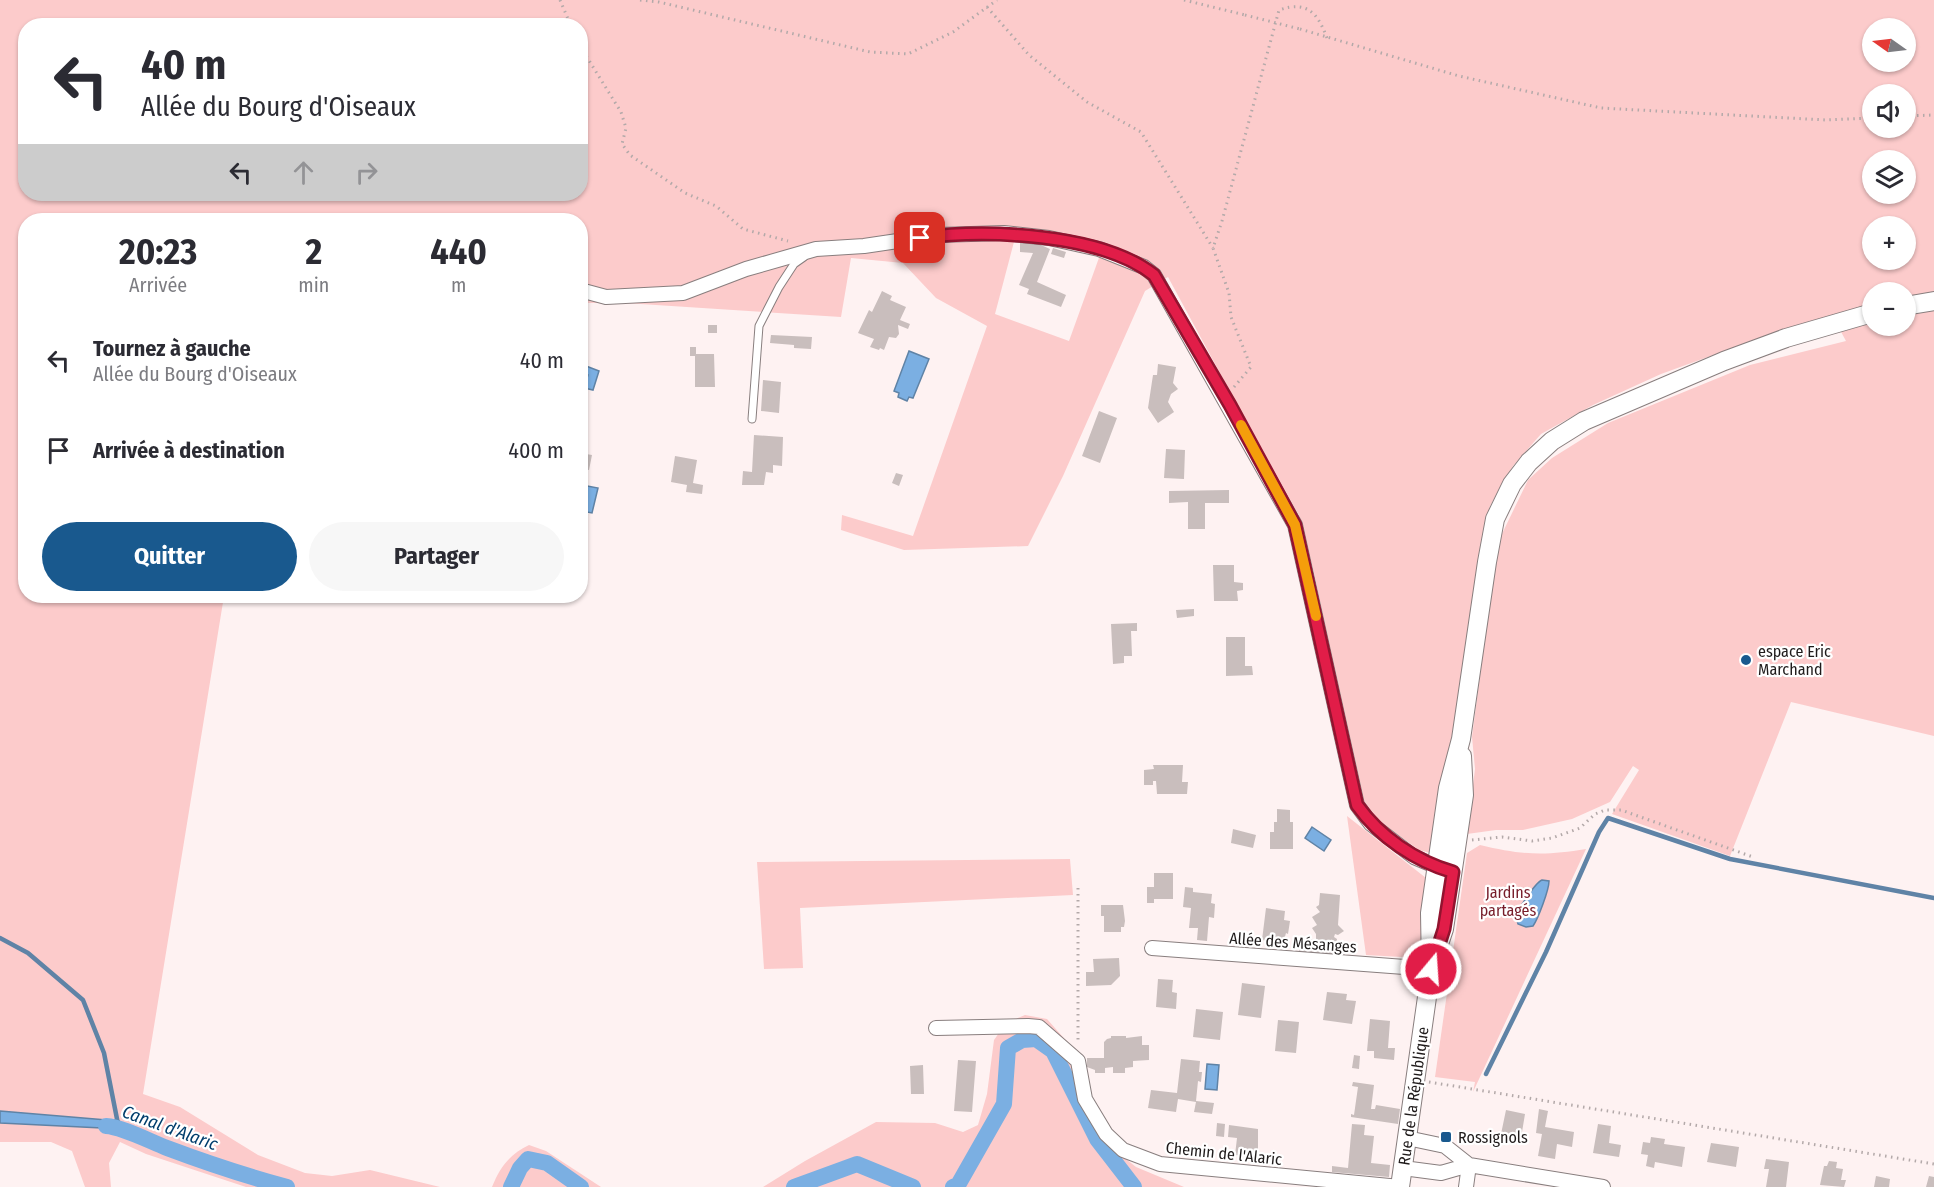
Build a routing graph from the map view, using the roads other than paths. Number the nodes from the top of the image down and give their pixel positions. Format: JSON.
{"nodes":[{"id":1,"x":816,"y":249,"type":"junction"},
{"id":2,"x":588,"y":292,"type":"edge"},
{"id":3,"x":1934,"y":302,"type":"edge"},
{"id":4,"x":1916,"y":304,"type":"edge"},
{"id":5,"x":1862,"y":316,"type":"edge"},
{"id":6,"x":752,"y":420,"type":"dead end"},
{"id":7,"x":1461,"y":739,"type":"junction"},
{"id":8,"x":1444,"y":870,"type":"junction"},
{"id":9,"x":1152,"y":948,"type":"dead end"},
{"id":10,"x":1431,"y":969,"type":"junction"},
{"id":11,"x":936,"y":1028,"type":"dead end"},
{"id":12,"x":1407,"y":1138,"type":"junction"},
{"id":13,"x":1468,"y":1166,"type":"junction"},
{"id":14,"x":1403,"y":1168,"type":"junction"},
{"id":15,"x":1400,"y":1187,"type":"edge"},
{"id":16,"x":1466,"y":1187,"type":"edge"},
{"id":17,"x":1603,"y":1187,"type":"edge"}],
"edges":[{"from":1,"to":2,"type":"street"},
{"from":1,"to":6,"type":"lane"},
{"from":1,"to":8,"type":"street"},
{"from":3,"to":4,"type":"street"},
{"from":5,"to":7,"type":"street"},
{"from":7,"to":8,"type":"street"},
{"from":7,"to":8,"type":"street"},
{"from":8,"to":10,"type":"street","name":"Rue de la République"},
{"from":9,"to":10,"type":"street","name":"Allée des Mésanges"},
{"from":10,"to":12,"type":"street","name":"Rue de la République"},
{"from":11,"to":15,"type":"street","name":"Chemin de l'Alaric"},
{"from":12,"to":13,"type":"street"},
{"from":12,"to":14,"type":"street","name":"Rue de la République"},
{"from":13,"to":14,"type":"street"},
{"from":13,"to":16,"type":"street"},
{"from":13,"to":17,"type":"street"},
{"from":14,"to":15,"type":"street","name":"Rue de la République"}]}
